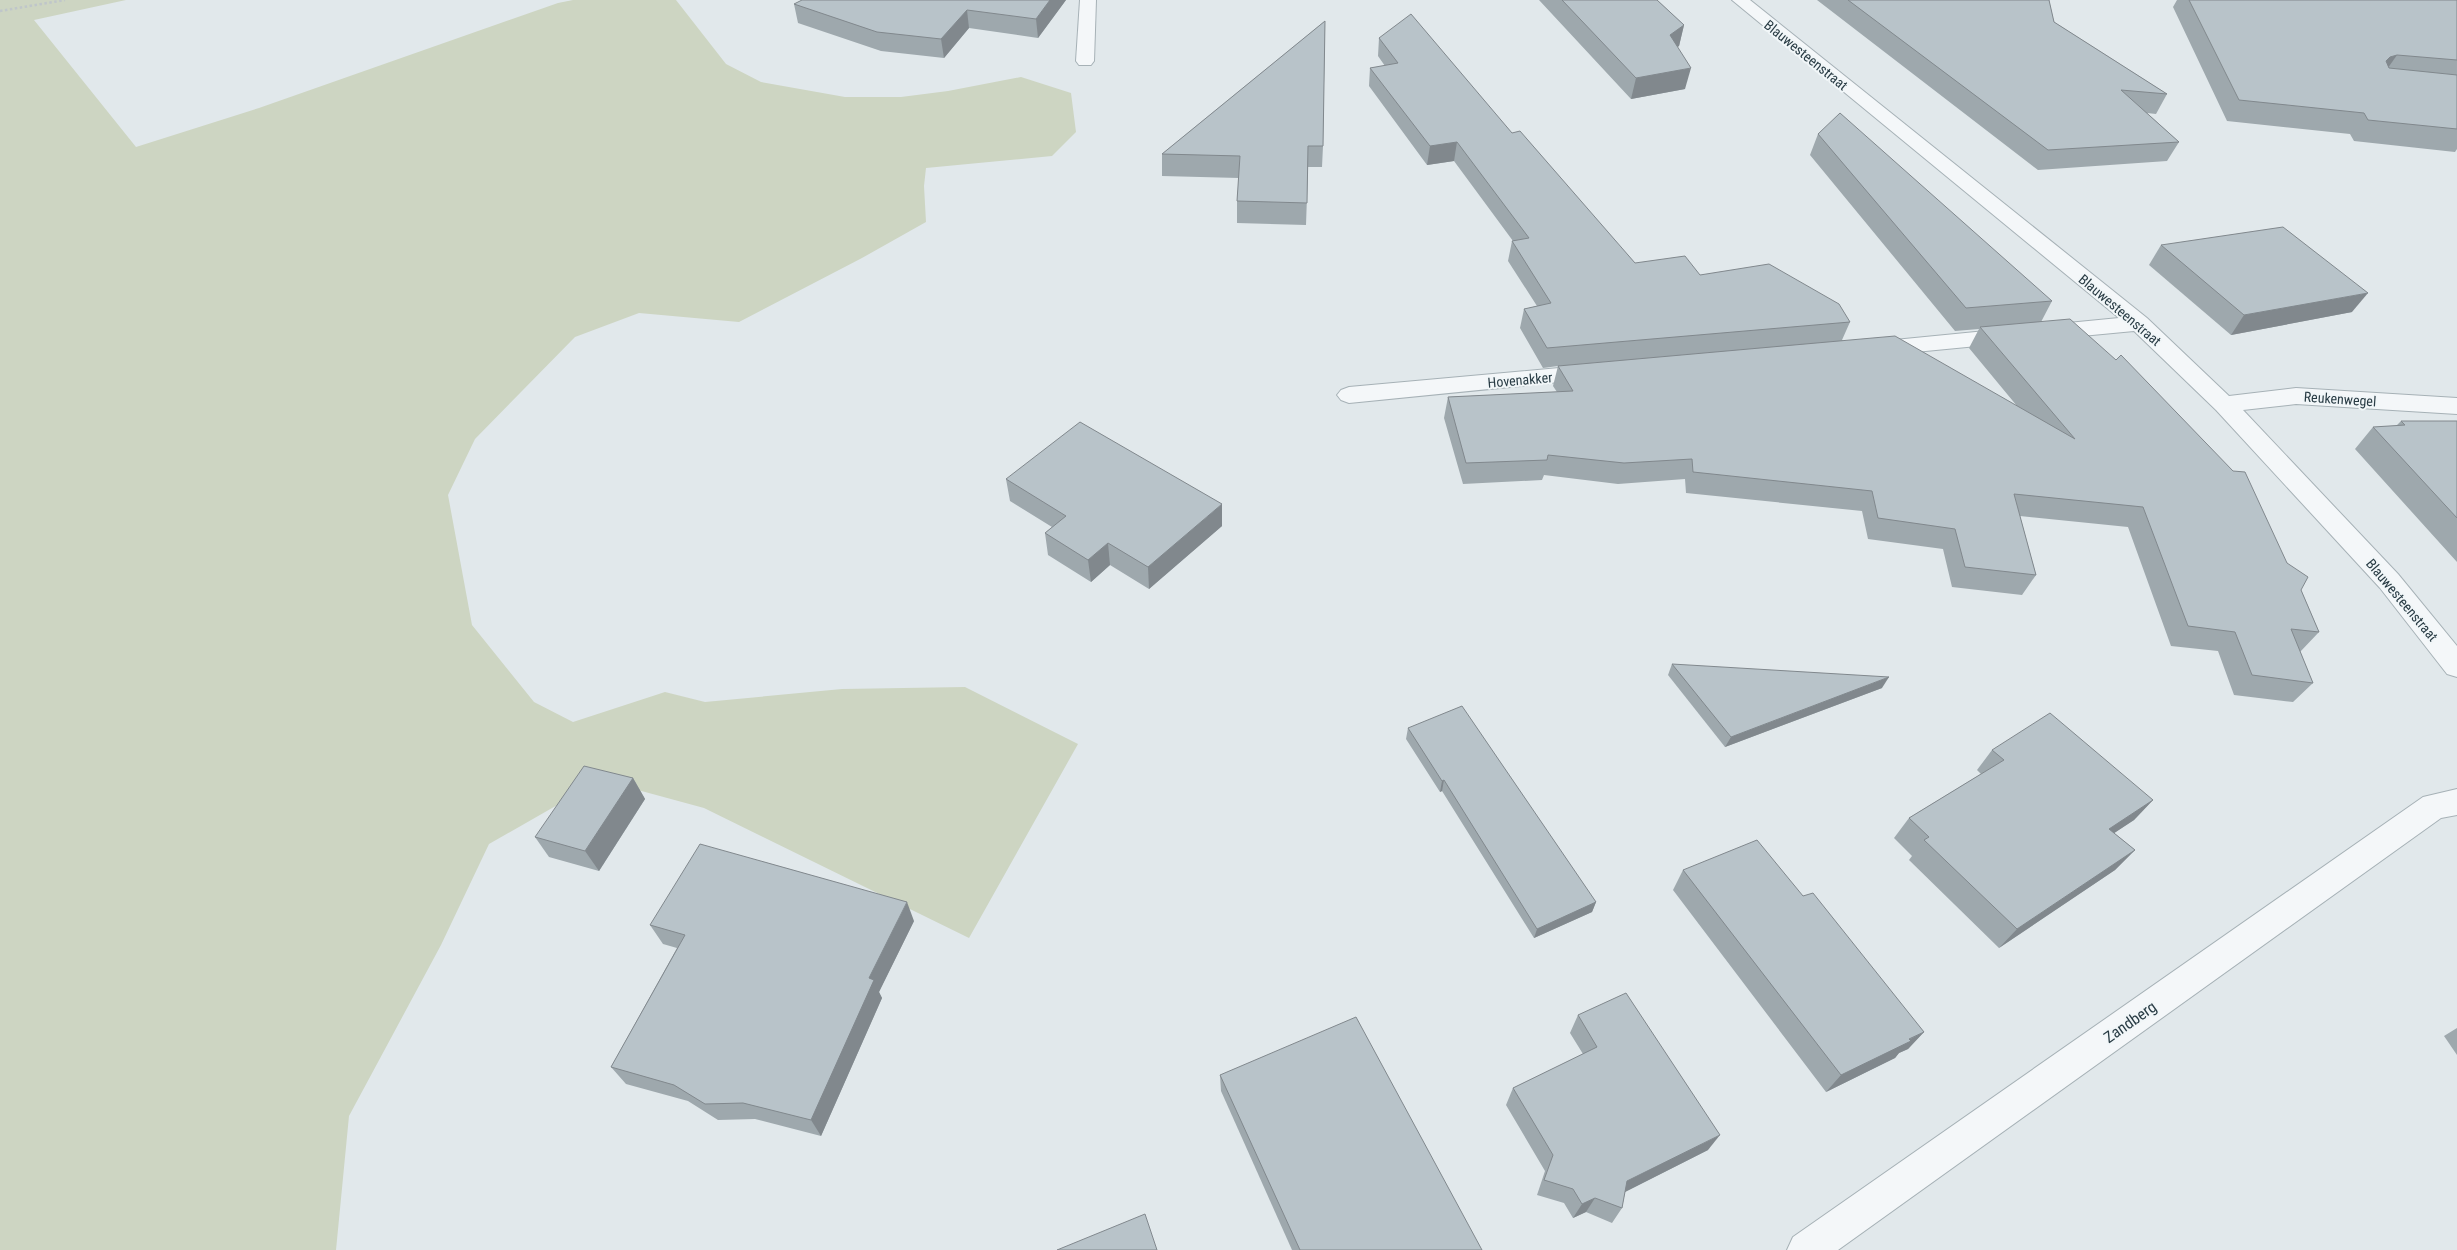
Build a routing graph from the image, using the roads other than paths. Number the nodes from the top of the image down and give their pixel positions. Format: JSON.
{"nodes":[{"id":1,"x":1088,"y":0,"type":"edge"},
{"id":2,"x":1740,"y":0,"type":"edge"},
{"id":3,"x":1085,"y":61,"type":"dead end"},
{"id":4,"x":2139,"y":323,"type":"junction"},
{"id":5,"x":1854,"y":350,"type":"edge"},
{"id":6,"x":1616,"y":371,"type":"edge"},
{"id":7,"x":1349,"y":395,"type":"dead end"},
{"id":8,"x":2224,"y":404,"type":"junction"},
{"id":9,"x":2457,"y":406,"type":"edge"},
{"id":10,"x":2457,"y":666,"type":"edge"},
{"id":11,"x":2457,"y":802,"type":"edge"},
{"id":12,"x":1806,"y":1250,"type":"edge"}],
"edges":[{"from":1,"to":3,"type":"street"},
{"from":2,"to":4,"type":"street","name":"Blauwesteenstraat"},
{"from":4,"to":5,"type":"street"},
{"from":4,"to":8,"type":"street","name":"Blauwesteenstraat"},
{"from":6,"to":7,"type":"street","name":"Hovenakker"},
{"from":8,"to":9,"type":"street","name":"Reukenwegel"},
{"from":8,"to":10,"type":"street","name":"Blauwesteenstraat"},
{"from":11,"to":12,"type":"street","name":"Zandberg"}]}
